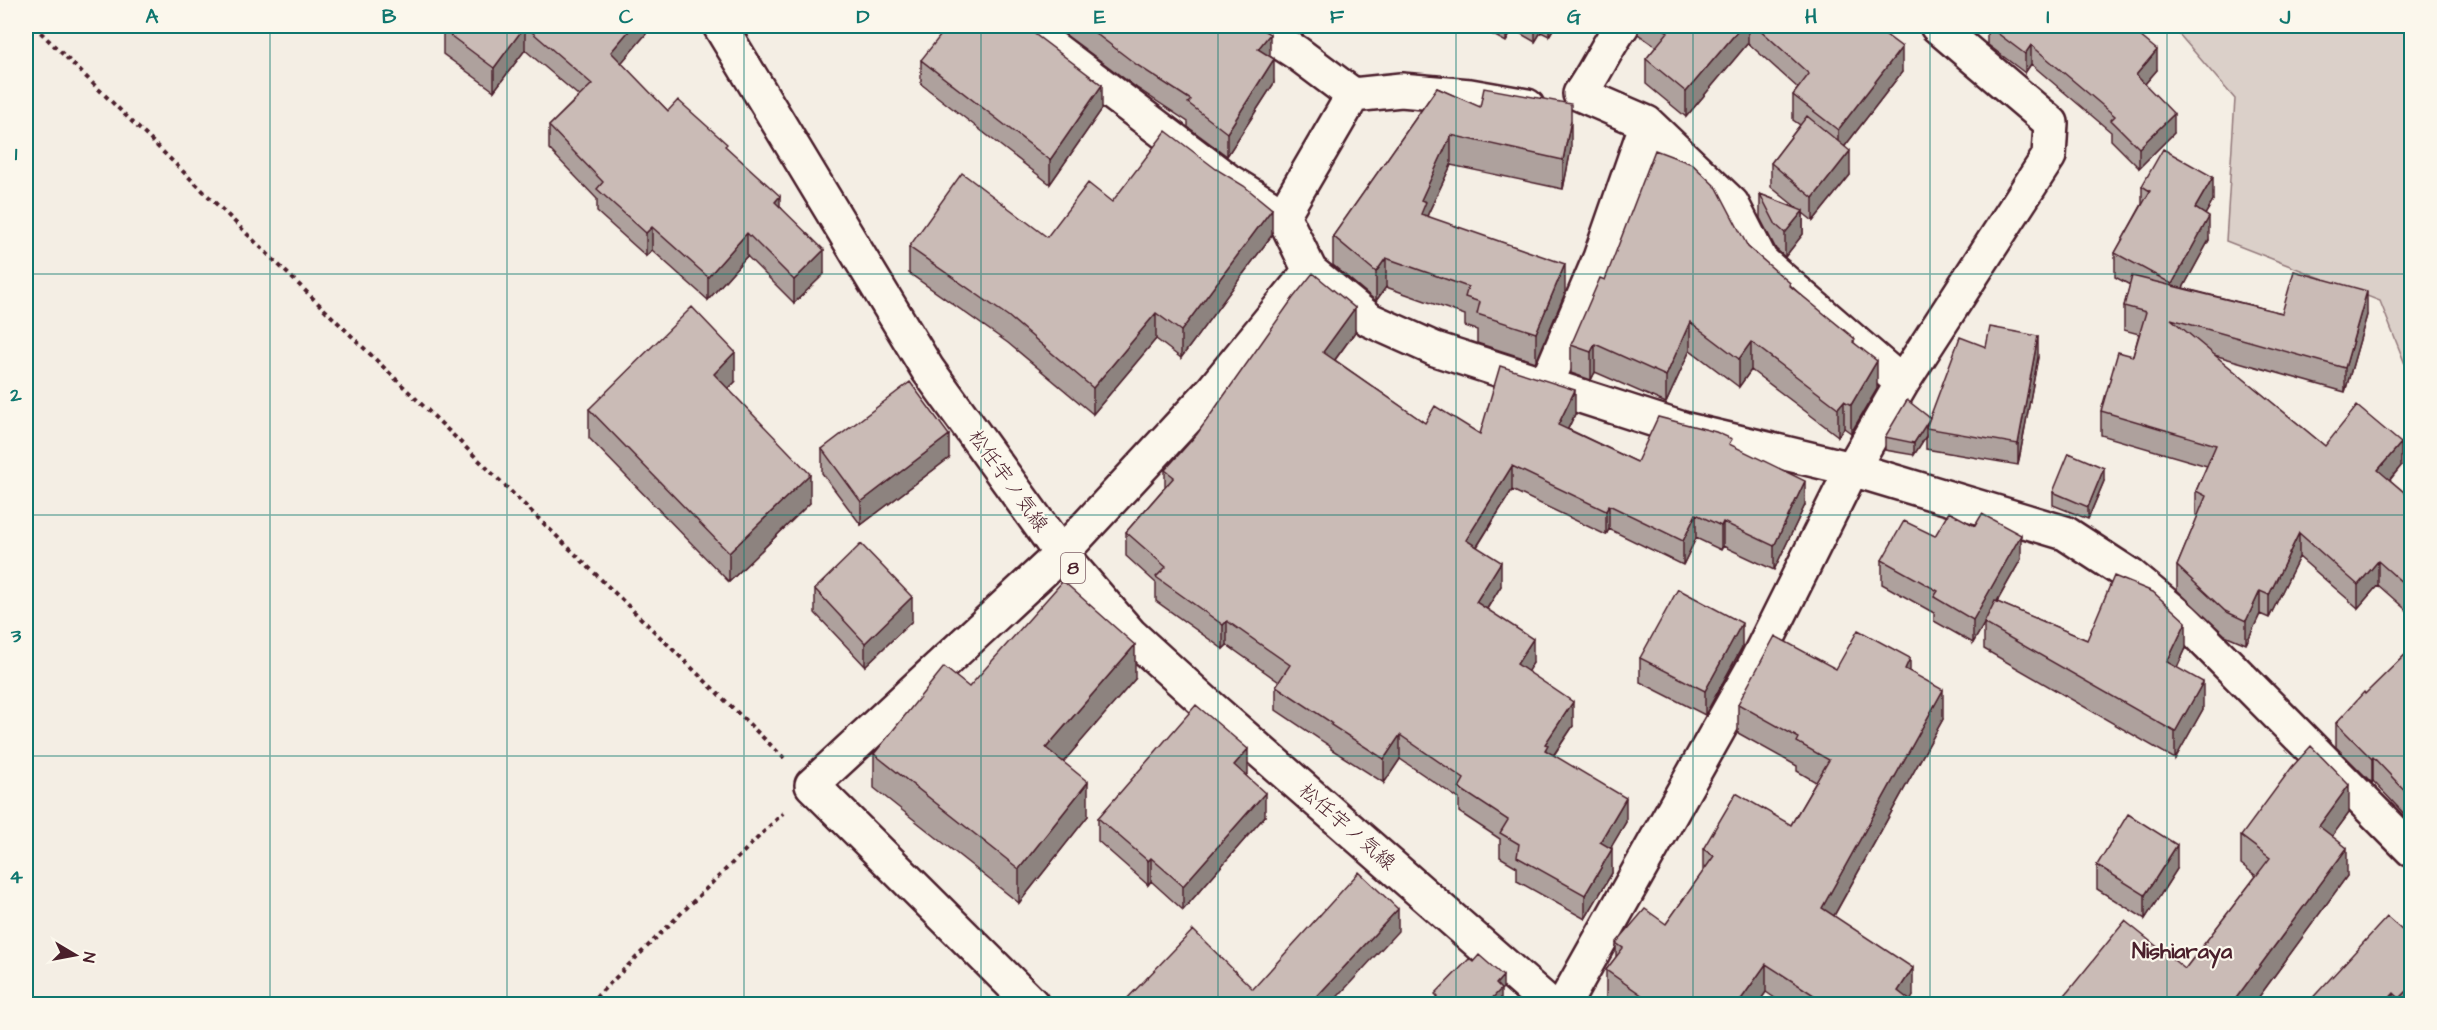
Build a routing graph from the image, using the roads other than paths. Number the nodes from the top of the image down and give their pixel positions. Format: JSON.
{"nodes":[{"id":1,"x":720,"y":26,"type":"edge"},
{"id":2,"x":1024,"y":26,"type":"edge"},
{"id":3,"x":1255,"y":26,"type":"edge"},
{"id":4,"x":1622,"y":26,"type":"edge"},
{"id":5,"x":1936,"y":26,"type":"edge"},
{"id":6,"x":1580,"y":94,"type":"junction"},
{"id":7,"x":1353,"y":95,"type":"junction"},
{"id":8,"x":1647,"y":123,"type":"junction"},
{"id":9,"x":1283,"y":215,"type":"junction"},
{"id":10,"x":1310,"y":271,"type":"junction"},
{"id":11,"x":1902,"y":383,"type":"junction"},
{"id":12,"x":1546,"y":385,"type":"junction"},
{"id":13,"x":1852,"y":469,"type":"junction"},
{"id":14,"x":1061,"y":554,"type":"junction"},
{"id":15,"x":2412,"y":850,"type":"edge"},
{"id":16,"x":1032,"y":1005,"type":"edge"},
{"id":17,"x":1550,"y":1005,"type":"edge"},
{"id":18,"x":1564,"y":1005,"type":"edge"}],
"edges":[{"from":1,"to":14,"type":"street","name":"松任宇ノ気線","number":"8"},
{"from":2,"to":9,"type":"street"},
{"from":3,"to":7,"type":"street"},
{"from":4,"to":6,"type":"street"},
{"from":5,"to":11,"type":"street"},
{"from":6,"to":7,"type":"street"},
{"from":6,"to":8,"type":"street"},
{"from":7,"to":9,"type":"street"},
{"from":8,"to":11,"type":"street"},
{"from":8,"to":12,"type":"street"},
{"from":9,"to":10,"type":"street"},
{"from":10,"to":12,"type":"street"},
{"from":10,"to":14,"type":"street"},
{"from":11,"to":13,"type":"street"},
{"from":12,"to":13,"type":"street"},
{"from":13,"to":15,"type":"street"},
{"from":13,"to":18,"type":"street"},
{"from":14,"to":16,"type":"street"},
{"from":14,"to":17,"type":"street","name":"松任宇ノ気線","number":"8"}]}
